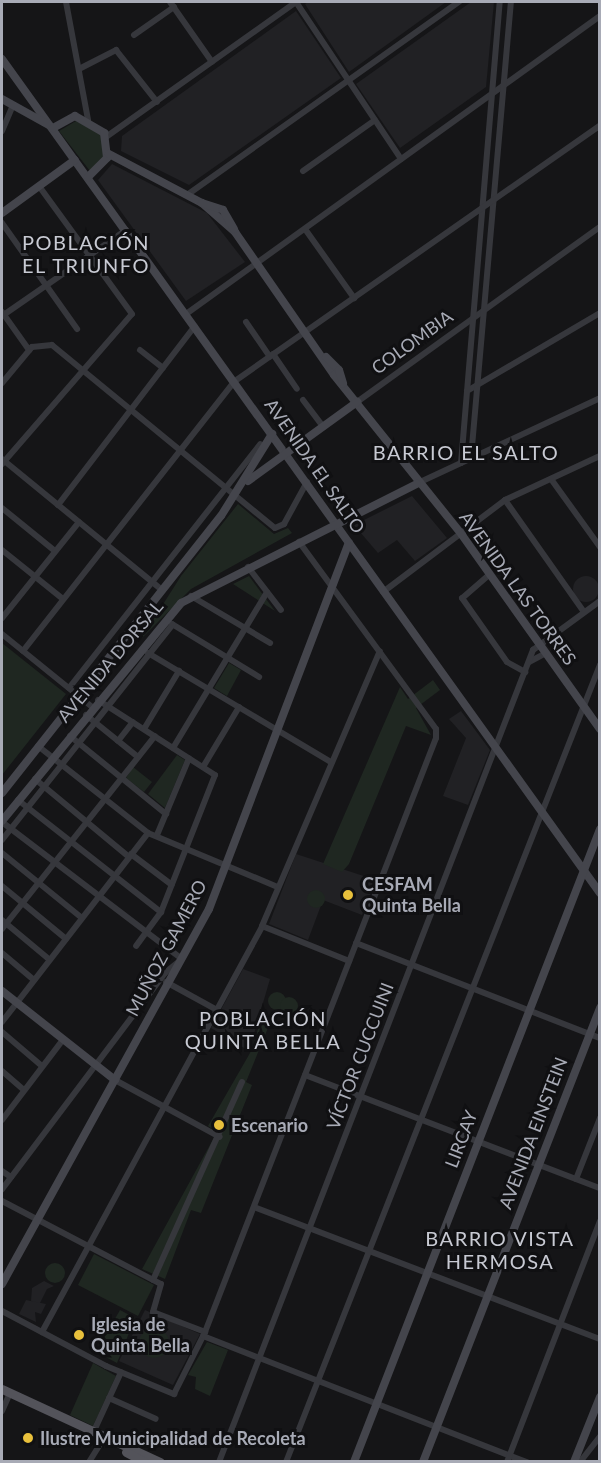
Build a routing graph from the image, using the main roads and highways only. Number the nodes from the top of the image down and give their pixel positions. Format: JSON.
{"nodes":[{"id":1,"x":2,"y":59,"type":"edge"},
{"id":2,"x":2,"y":99,"type":"edge"},
{"id":3,"x":52,"y":127,"type":"junction"},
{"id":4,"x":109,"y":154,"type":"junction"},
{"id":5,"x":75,"y":160,"type":"junction"},
{"id":6,"x":88,"y":177,"type":"junction"},
{"id":7,"x":2,"y":213,"type":"edge"},
{"id":8,"x":357,"y":402,"type":"junction"},
{"id":9,"x":272,"y":434,"type":"junction"},
{"id":10,"x":286,"y":454,"type":"junction"},
{"id":11,"x":245,"y":484,"type":"junction"},
{"id":12,"x":417,"y":484,"type":"junction"},
{"id":13,"x":334,"y":522,"type":"junction"},
{"id":14,"x":349,"y":543,"type":"junction"},
{"id":15,"x":600,"y":729,"type":"edge"},
{"id":16,"x":2,"y":793,"type":"edge"},
{"id":17,"x":2,"y":822,"type":"edge"},
{"id":18,"x":600,"y":830,"type":"edge"},
{"id":19,"x":583,"y":872,"type":"junction"},
{"id":20,"x":600,"y":893,"type":"edge"},
{"id":21,"x":2,"y":991,"type":"edge"},
{"id":22,"x":600,"y":1007,"type":"edge"},
{"id":23,"x":115,"y":1080,"type":"junction"},
{"id":24,"x":2,"y":1284,"type":"edge"},
{"id":25,"x":6,"y":1391,"type":"edge"},
{"id":26,"x":600,"y":1396,"type":"edge"},
{"id":27,"x":115,"y":1443,"type":"junction"},
{"id":28,"x":145,"y":1461,"type":"edge"},
{"id":29,"x":158,"y":1461,"type":"edge"},
{"id":30,"x":354,"y":1461,"type":"edge"},
{"id":31,"x":423,"y":1461,"type":"edge"},
{"id":32,"x":574,"y":1461,"type":"edge"}],
"edges":[{"from":1,"to":3,"type":"main road","name":"AVENIDA EL SALTO"},
{"from":2,"to":3,"type":"main road"},
{"from":3,"to":4,"type":"main road"},
{"from":3,"to":5,"type":"main road","name":"AVENIDA EL SALTO"},
{"from":4,"to":6,"type":"main road"},
{"from":4,"to":8,"type":"main road","name":"AVENIDA LAS TORRES"},
{"from":5,"to":6,"type":"main road","name":"AVENIDA EL SALTO"},
{"from":5,"to":7,"type":"main road"},
{"from":6,"to":9,"type":"main road","name":"AVENIDA EL SALTO"},
{"from":8,"to":10,"type":"main road","name":"COLOMBIA"},
{"from":8,"to":12,"type":"main road","name":"AVENIDA LAS TORRES"},
{"from":9,"to":10,"type":"main road","name":"AVENIDA EL SALTO"},
{"from":9,"to":11,"type":"main road","name":"AVENIDA DORSAL"},
{"from":10,"to":11,"type":"main road","name":"COLOMBIA"},
{"from":10,"to":13,"type":"main road","name":"AVENIDA EL SALTO"},
{"from":11,"to":16,"type":"main road","name":"AVENIDA DORSAL"},
{"from":12,"to":13,"type":"main road","name":"AVENIDA DORSAL"},
{"from":12,"to":15,"type":"main road","name":"AVENIDA LAS TORRES"},
{"from":13,"to":14,"type":"main road","name":"AVENIDA EL SALTO"},
{"from":13,"to":17,"type":"main road","name":"AVENIDA DORSAL"},
{"from":14,"to":19,"type":"main road","name":"AVENIDA EL SALTO"},
{"from":14,"to":23,"type":"main road","name":"MUÑOZ GAMERO"},
{"from":18,"to":19,"type":"main road","name":"LIRCAY"},
{"from":19,"to":20,"type":"main road","name":"AVENIDA EL SALTO"},
{"from":19,"to":30,"type":"main road","name":"LIRCAY"},
{"from":21,"to":23,"type":"main road"},
{"from":22,"to":31,"type":"main road","name":"AVENIDA EINSTEIN"},
{"from":23,"to":24,"type":"main road","name":"MUÑOZ GAMERO"},
{"from":25,"to":27,"type":"main road"},
{"from":26,"to":32,"type":"main road"},
{"from":27,"to":28,"type":"main road"},
{"from":27,"to":29,"type":"main road"}]}
